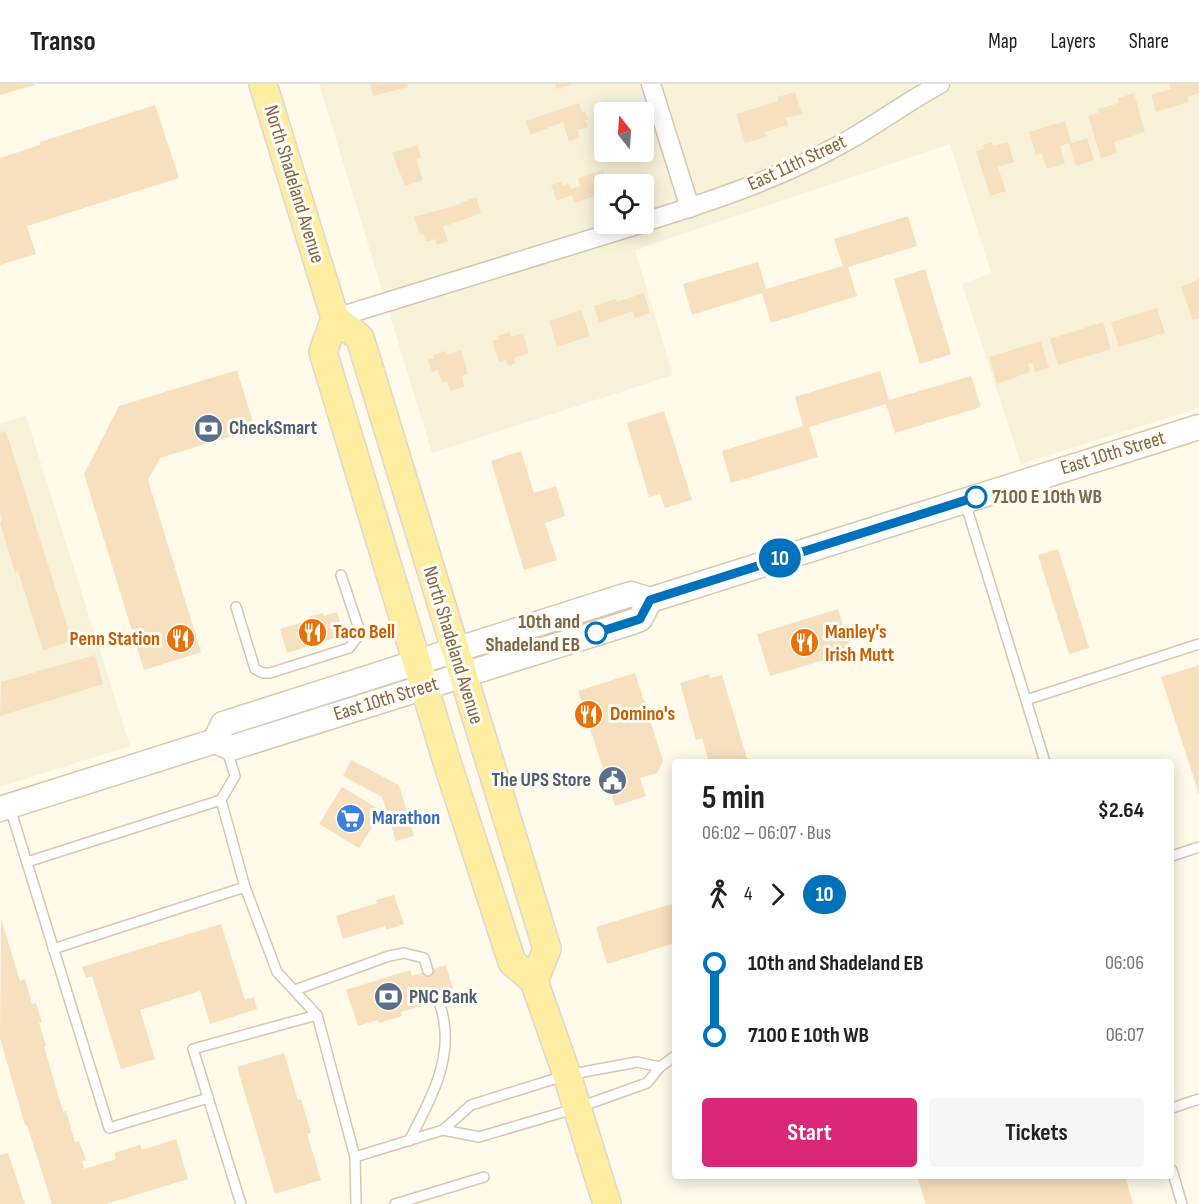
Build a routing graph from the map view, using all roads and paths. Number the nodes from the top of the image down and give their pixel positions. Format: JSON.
{"nodes":[{"id":1,"x":263,"y":84,"type":"edge"},
{"id":2,"x":651,"y":84,"type":"edge"},
{"id":3,"x":940,"y":84,"type":"edge"},
{"id":4,"x":690,"y":208,"type":"junction"},
{"id":5,"x":654,"y":219,"type":"edge"},
{"id":6,"x":606,"y":234,"type":"edge"},
{"id":7,"x":335,"y":318,"type":"junction"},
{"id":8,"x":1199,"y":427,"type":"edge"},
{"id":9,"x":964,"y":500,"type":"junction"},
{"id":10,"x":341,"y":575,"type":"dead end"},
{"id":11,"x":650,"y":600,"type":"junction"},
{"id":12,"x":236,"y":608,"type":"dead end"},
{"id":13,"x":1199,"y":644,"type":"edge"},
{"id":14,"x":454,"y":650,"type":"junction"},
{"id":15,"x":416,"y":662,"type":"junction"},
{"id":16,"x":463,"y":675,"type":"junction"},
{"id":17,"x":425,"y":687,"type":"junction"},
{"id":18,"x":1026,"y":700,"type":"junction"},
{"id":19,"x":220,"y":743,"type":"junction"},
{"id":20,"x":1044,"y":759,"type":"edge"},
{"id":21,"x":221,"y":800,"type":"junction"},
{"id":22,"x":4,"y":808,"type":"edge"},
{"id":23,"x":1199,"y":847,"type":"edge"},
{"id":24,"x":1174,"y":855,"type":"edge"},
{"id":25,"x":27,"y":862,"type":"junction"},
{"id":26,"x":245,"y":887,"type":"junction"},
{"id":27,"x":53,"y":949,"type":"junction"},
{"id":28,"x":428,"y":971,"type":"dead end"},
{"id":29,"x":534,"y":981,"type":"junction"},
{"id":30,"x":295,"y":990,"type":"junction"},
{"id":31,"x":437,"y":994,"type":"dead end"},
{"id":32,"x":317,"y":1015,"type":"junction"},
{"id":33,"x":672,"y":1058,"type":"edge"},
{"id":34,"x":660,"y":1066,"type":"junction"},
{"id":35,"x":567,"y":1075,"type":"junction"},
{"id":36,"x":208,"y":1098,"type":"junction"},
{"id":37,"x":1199,"y":1099,"type":"edge"},
{"id":38,"x":1174,"y":1107,"type":"edge"},
{"id":39,"x":577,"y":1108,"type":"junction"},
{"id":40,"x":442,"y":1130,"type":"junction"},
{"id":41,"x":409,"y":1141,"type":"junction"},
{"id":42,"x":355,"y":1157,"type":"junction"},
{"id":43,"x":484,"y":1177,"type":"dead end"},
{"id":44,"x":1174,"y":1177,"type":"edge"},
{"id":45,"x":241,"y":1204,"type":"edge"},
{"id":46,"x":356,"y":1204,"type":"edge"},
{"id":47,"x":395,"y":1204,"type":"edge"},
{"id":48,"x":607,"y":1204,"type":"edge"},
{"id":49,"x":1182,"y":1204,"type":"edge"}],
"edges":[{"from":1,"to":7,"type":"main road","name":"North Shadeland Avenue"},
{"from":2,"to":4,"type":"street"},
{"from":3,"to":4,"type":"street","name":"East 11th Street"},
{"from":4,"to":5,"type":"street","name":"East 11th Street"},
{"from":6,"to":7,"type":"street","name":"East 11th Street"},
{"from":7,"to":14,"type":"main road","name":"North Shadeland Avenue"},
{"from":7,"to":15,"type":"main road","name":"North Shadeland Avenue"},
{"from":8,"to":9,"type":"main road","name":"East 10th Street"},
{"from":9,"to":11,"type":"main road","name":"East 10th Street"},
{"from":9,"to":18,"type":"lane"},
{"from":10,"to":12,"type":"lane"},
{"from":11,"to":14,"type":"main road","name":"East 10th Street"},
{"from":11,"to":16,"type":"main road","name":"East 10th Street"},
{"from":13,"to":18,"type":"lane"},
{"from":14,"to":15,"type":"main road","name":"East 10th Street"},
{"from":14,"to":16,"type":"main road","name":"North Shadeland Avenue"},
{"from":15,"to":17,"type":"main road","name":"North Shadeland Avenue"},
{"from":15,"to":19,"type":"main road","name":"East 10th Street"},
{"from":16,"to":17,"type":"main road","name":"East 10th Street"},
{"from":16,"to":29,"type":"main road","name":"North Shadeland Avenue"},
{"from":17,"to":19,"type":"main road","name":"East 10th Street"},
{"from":17,"to":29,"type":"main road","name":"North Shadeland Avenue"},
{"from":18,"to":20,"type":"lane"},
{"from":19,"to":21,"type":"lane"},
{"from":19,"to":22,"type":"main road","name":"East 10th Street"},
{"from":21,"to":25,"type":"lane"},
{"from":21,"to":26,"type":"lane"},
{"from":22,"to":25,"type":"lane"},
{"from":23,"to":24,"type":"lane"},
{"from":25,"to":27,"type":"lane"},
{"from":26,"to":27,"type":"lane"},
{"from":26,"to":30,"type":"lane"},
{"from":27,"to":36,"type":"lane"},
{"from":28,"to":30,"type":"lane"},
{"from":29,"to":35,"type":"main road","name":"North Shadeland Avenue"},
{"from":30,"to":32,"type":"lane"},
{"from":31,"to":41,"type":"lane"},
{"from":32,"to":36,"type":"lane"},
{"from":32,"to":42,"type":"lane"},
{"from":33,"to":34,"type":"lane"},
{"from":34,"to":35,"type":"lane"},
{"from":34,"to":39,"type":"lane"},
{"from":35,"to":39,"type":"main road","name":"North Shadeland Avenue"},
{"from":35,"to":40,"type":"lane"},
{"from":36,"to":45,"type":"lane"},
{"from":37,"to":38,"type":"lane"},
{"from":39,"to":40,"type":"lane"},
{"from":39,"to":48,"type":"main road","name":"North Shadeland Avenue"},
{"from":40,"to":41,"type":"lane"},
{"from":41,"to":42,"type":"lane"},
{"from":42,"to":46,"type":"lane"},
{"from":43,"to":47,"type":"lane"},
{"from":44,"to":49,"type":"lane"}]}
